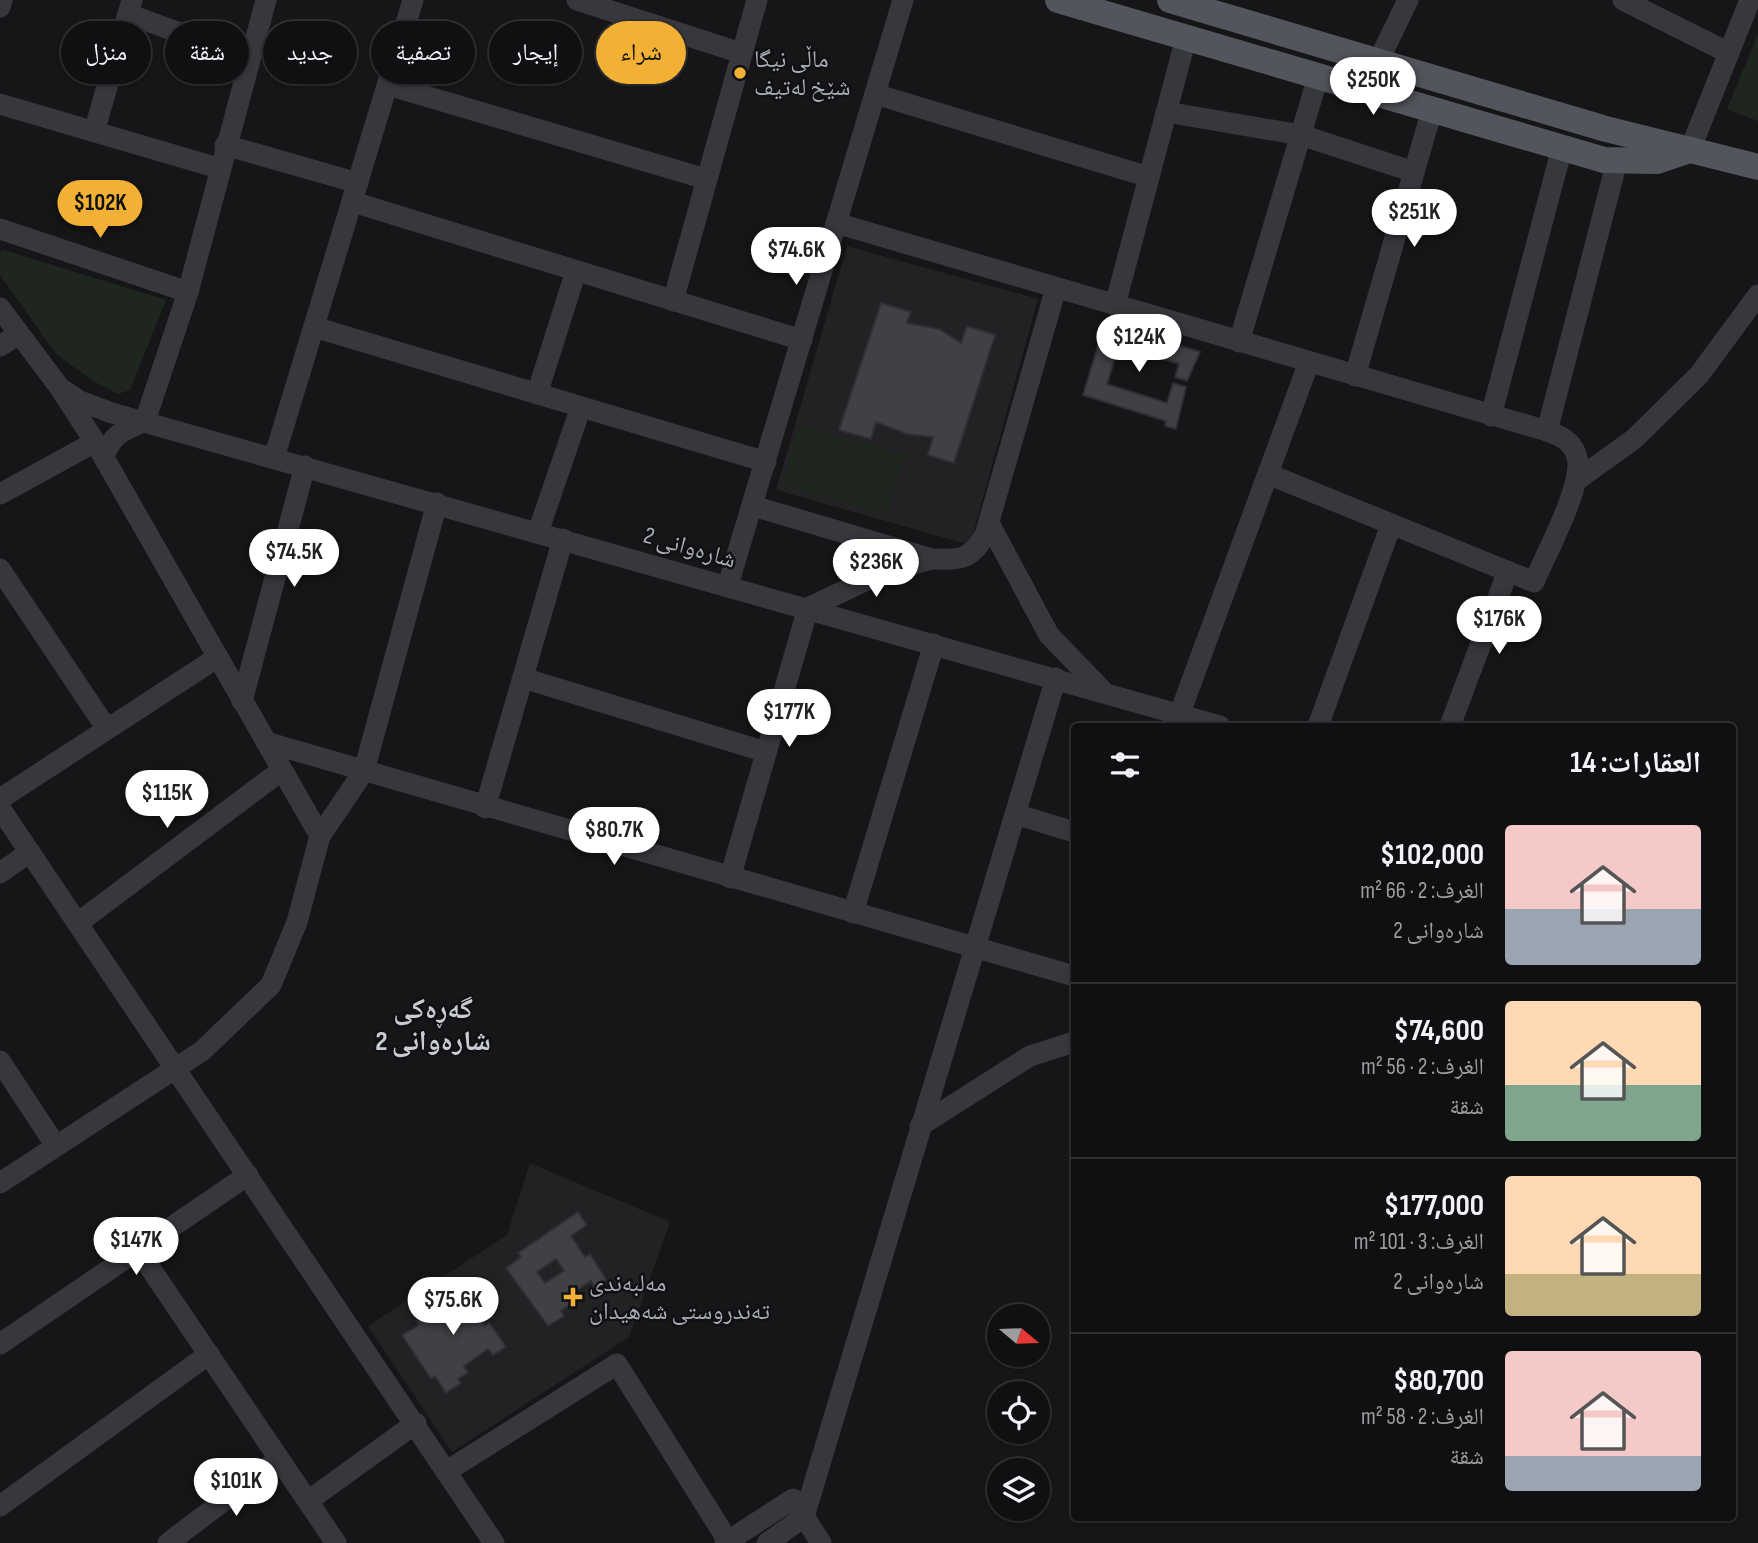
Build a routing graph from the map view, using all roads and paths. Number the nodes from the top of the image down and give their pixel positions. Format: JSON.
{"nodes":[{"id":1,"x":2,"y":0,"type":"edge"},
{"id":2,"x":266,"y":0,"type":"edge"},
{"id":3,"x":413,"y":0,"type":"edge"},
{"id":4,"x":577,"y":0,"type":"edge"},
{"id":5,"x":757,"y":0,"type":"edge"},
{"id":6,"x":903,"y":0,"type":"edge"},
{"id":7,"x":1058,"y":0,"type":"edge"},
{"id":8,"x":1170,"y":0,"type":"edge"},
{"id":9,"x":1408,"y":0,"type":"edge"},
{"id":10,"x":1623,"y":0,"type":"edge"},
{"id":11,"x":1750,"y":0,"type":"edge"},
{"id":12,"x":130,"y":7,"type":"edge"},
{"id":13,"x":0,"y":8,"type":"edge"},
{"id":14,"x":165,"y":22,"type":"edge"},
{"id":15,"x":1186,"y":38,"type":"junction"},
{"id":16,"x":1727,"y":52,"type":"junction"},
{"id":17,"x":741,"y":53,"type":"junction"},
{"id":18,"x":249,"y":58,"type":"edge"},
{"id":19,"x":1378,"y":62,"type":"junction"},
{"id":20,"x":1318,"y":76,"type":"junction"},
{"id":21,"x":242,"y":84,"type":"edge"},
{"id":22,"x":388,"y":85,"type":"junction"},
{"id":23,"x":875,"y":94,"type":"junction"},
{"id":24,"x":0,"y":104,"type":"edge"},
{"id":25,"x":1432,"y":110,"type":"junction"},
{"id":26,"x":1166,"y":112,"type":"junction"},
{"id":27,"x":94,"y":132,"type":"junction"},
{"id":28,"x":1301,"y":135,"type":"junction"},
{"id":29,"x":225,"y":145,"type":"junction"},
{"id":30,"x":1562,"y":148,"type":"junction"},
{"id":31,"x":1690,"y":150,"type":"junction"},
{"id":32,"x":1617,"y":161,"type":"junction"},
{"id":33,"x":1758,"y":167,"type":"edge"},
{"id":34,"x":218,"y":168,"type":"junction"},
{"id":35,"x":1414,"y":172,"type":"junction"},
{"id":36,"x":1149,"y":177,"type":"junction"},
{"id":37,"x":706,"y":180,"type":"junction"},
{"id":38,"x":355,"y":192,"type":"junction"},
{"id":39,"x":836,"y":223,"type":"junction"},
{"id":40,"x":0,"y":229,"type":"edge"},
{"id":41,"x":576,"y":271,"type":"junction"},
{"id":42,"x":1056,"y":288,"type":"junction"},
{"id":43,"x":188,"y":292,"type":"junction"},
{"id":44,"x":1758,"y":295,"type":"edge"},
{"id":45,"x":673,"y":301,"type":"junction"},
{"id":46,"x":1115,"y":305,"type":"junction"},
{"id":47,"x":0,"y":308,"type":"edge"},
{"id":48,"x":314,"y":327,"type":"junction"},
{"id":49,"x":19,"y":334,"type":"junction"},
{"id":50,"x":802,"y":340,"type":"junction"},
{"id":51,"x":1239,"y":342,"type":"junction"},
{"id":52,"x":0,"y":346,"type":"edge"},
{"id":53,"x":1309,"y":362,"type":"junction"},
{"id":54,"x":1355,"y":376,"type":"junction"},
{"id":55,"x":60,"y":388,"type":"junction"},
{"id":56,"x":537,"y":394,"type":"junction"},
{"id":57,"x":581,"y":407,"type":"junction"},
{"id":58,"x":1491,"y":416,"type":"junction"},
{"id":59,"x":145,"y":421,"type":"junction"},
{"id":60,"x":1548,"y":431,"type":"junction"},
{"id":61,"x":99,"y":449,"type":"junction"},
{"id":62,"x":274,"y":458,"type":"junction"},
{"id":63,"x":766,"y":462,"type":"junction"},
{"id":64,"x":305,"y":466,"type":"junction"},
{"id":65,"x":1268,"y":474,"type":"junction"},
{"id":66,"x":1577,"y":480,"type":"junction"},
{"id":67,"x":0,"y":494,"type":"edge"},
{"id":68,"x":437,"y":503,"type":"junction"},
{"id":69,"x":753,"y":506,"type":"junction"},
{"id":70,"x":989,"y":523,"type":"junction"},
{"id":71,"x":1391,"y":525,"type":"junction"},
{"id":72,"x":538,"y":532,"type":"junction"},
{"id":73,"x":563,"y":539,"type":"junction"},
{"id":74,"x":932,"y":559,"type":"junction"},
{"id":75,"x":0,"y":569,"type":"edge"},
{"id":76,"x":1508,"y":571,"type":"junction"},
{"id":77,"x":728,"y":586,"type":"junction"},
{"id":78,"x":808,"y":608,"type":"junction"},
{"id":79,"x":934,"y":643,"type":"junction"},
{"id":80,"x":218,"y":657,"type":"junction"},
{"id":81,"x":523,"y":678,"type":"junction"},
{"id":82,"x":1056,"y":678,"type":"junction"},
{"id":83,"x":1103,"y":691,"type":"junction"},
{"id":84,"x":242,"y":701,"type":"junction"},
{"id":85,"x":1180,"y":713,"type":"junction"},
{"id":86,"x":1211,"y":723,"type":"edge"},
{"id":87,"x":1319,"y":723,"type":"edge"},
{"id":88,"x":1451,"y":723,"type":"edge"},
{"id":89,"x":107,"y":729,"type":"junction"},
{"id":90,"x":266,"y":743,"type":"junction"},
{"id":91,"x":766,"y":752,"type":"junction"},
{"id":92,"x":282,"y":770,"type":"junction"},
{"id":93,"x":364,"y":771,"type":"junction"},
{"id":94,"x":0,"y":799,"type":"edge"},
{"id":95,"x":0,"y":808,"type":"edge"},
{"id":96,"x":485,"y":808,"type":"junction"},
{"id":97,"x":1015,"y":814,"type":"junction"},
{"id":98,"x":1071,"y":831,"type":"edge"},
{"id":99,"x":320,"y":836,"type":"junction"},
{"id":100,"x":30,"y":852,"type":"junction"},
{"id":101,"x":0,"y":873,"type":"edge"},
{"id":102,"x":730,"y":878,"type":"junction"},
{"id":103,"x":853,"y":913,"type":"junction"},
{"id":104,"x":78,"y":923,"type":"junction"},
{"id":105,"x":975,"y":948,"type":"junction"},
{"id":106,"x":1071,"y":975,"type":"edge"},
{"id":107,"x":1071,"y":1043,"type":"edge"},
{"id":108,"x":0,"y":1060,"type":"edge"},
{"id":109,"x":176,"y":1068,"type":"junction"},
{"id":110,"x":920,"y":1126,"type":"junction"},
{"id":111,"x":56,"y":1146,"type":"junction"},
{"id":112,"x":248,"y":1174,"type":"junction"},
{"id":113,"x":0,"y":1184,"type":"edge"},
{"id":114,"x":138,"y":1250,"type":"junction"},
{"id":115,"x":0,"y":1344,"type":"edge"},
{"id":116,"x":209,"y":1354,"type":"junction"},
{"id":117,"x":416,"y":1423,"type":"junction"},
{"id":118,"x":279,"y":1459,"type":"junction"},
{"id":119,"x":447,"y":1471,"type":"junction"},
{"id":120,"x":308,"y":1501,"type":"junction"},
{"id":121,"x":0,"y":1506,"type":"edge"},
{"id":122,"x":804,"y":1517,"type":"junction"},
{"id":123,"x":173,"y":1542,"type":"edge"},
{"id":124,"x":726,"y":1542,"type":"edge"},
{"id":125,"x":336,"y":1543,"type":"edge"},
{"id":126,"x":494,"y":1543,"type":"edge"},
{"id":127,"x":767,"y":1543,"type":"edge"},
{"id":128,"x":821,"y":1543,"type":"edge"}],
"edges":[{"from":1,"to":13,"type":"street"},
{"from":2,"to":18,"type":"street"},
{"from":3,"to":22,"type":"street"},
{"from":4,"to":17,"type":"street"},
{"from":5,"to":17,"type":"street"},
{"from":6,"to":23,"type":"street"},
{"from":7,"to":15,"type":"main road"},
{"from":8,"to":19,"type":"main road"},
{"from":9,"to":19,"type":"street"},
{"from":10,"to":16,"type":"street"},
{"from":11,"to":16,"type":"street"},
{"from":12,"to":14,"type":"street"},
{"from":12,"to":27,"type":"street"},
{"from":15,"to":20,"type":"main road"},
{"from":15,"to":26,"type":"street"},
{"from":16,"to":31,"type":"street"},
{"from":17,"to":37,"type":"street"},
{"from":19,"to":31,"type":"main road"},
{"from":20,"to":25,"type":"main road"},
{"from":20,"to":28,"type":"street"},
{"from":21,"to":29,"type":"street"},
{"from":22,"to":37,"type":"street"},
{"from":22,"to":38,"type":"street"},
{"from":23,"to":36,"type":"street"},
{"from":23,"to":39,"type":"street"},
{"from":24,"to":27,"type":"street"},
{"from":25,"to":30,"type":"main road"},
{"from":25,"to":35,"type":"street"},
{"from":26,"to":28,"type":"street"},
{"from":26,"to":36,"type":"street"},
{"from":27,"to":34,"type":"street"},
{"from":28,"to":35,"type":"street"},
{"from":28,"to":51,"type":"street"},
{"from":29,"to":34,"type":"street"},
{"from":29,"to":38,"type":"street"},
{"from":30,"to":32,"type":"main road"},
{"from":30,"to":58,"type":"street"},
{"from":31,"to":32,"type":"main road"},
{"from":31,"to":33,"type":"main road"},
{"from":32,"to":60,"type":"street"},
{"from":34,"to":43,"type":"street"},
{"from":35,"to":54,"type":"street"},
{"from":36,"to":46,"type":"street"},
{"from":37,"to":45,"type":"street"},
{"from":38,"to":41,"type":"street"},
{"from":38,"to":48,"type":"street"},
{"from":39,"to":42,"type":"street"},
{"from":39,"to":50,"type":"street"},
{"from":40,"to":43,"type":"street"},
{"from":41,"to":45,"type":"street"},
{"from":41,"to":56,"type":"street"},
{"from":42,"to":46,"type":"street"},
{"from":42,"to":70,"type":"street"},
{"from":43,"to":59,"type":"street"},
{"from":44,"to":66,"type":"street"},
{"from":45,"to":50,"type":"street"},
{"from":46,"to":51,"type":"street"},
{"from":47,"to":49,"type":"street"},
{"from":48,"to":56,"type":"street"},
{"from":48,"to":62,"type":"street"},
{"from":49,"to":52,"type":"street"},
{"from":49,"to":55,"type":"street"},
{"from":50,"to":63,"type":"street"},
{"from":51,"to":53,"type":"street"},
{"from":53,"to":54,"type":"street"},
{"from":53,"to":65,"type":"street"},
{"from":54,"to":58,"type":"street"},
{"from":55,"to":59,"type":"street","name":"شارەوانی 2"},
{"from":55,"to":61,"type":"street"},
{"from":56,"to":57,"type":"street"},
{"from":57,"to":63,"type":"street"},
{"from":57,"to":72,"type":"street"},
{"from":58,"to":60,"type":"street"},
{"from":59,"to":61,"type":"street"},
{"from":59,"to":62,"type":"street","name":"شارەوانی 2"},
{"from":60,"to":66,"type":"street"},
{"from":61,"to":67,"type":"street"},
{"from":61,"to":80,"type":"street"},
{"from":62,"to":64,"type":"street","name":"شارەوانی 2"},
{"from":63,"to":69,"type":"street"},
{"from":64,"to":68,"type":"street","name":"شارەوانی 2"},
{"from":64,"to":84,"type":"street"},
{"from":65,"to":71,"type":"street"},
{"from":65,"to":85,"type":"street"},
{"from":66,"to":76,"type":"street"},
{"from":68,"to":72,"type":"street","name":"شارەوانی 2"},
{"from":68,"to":93,"type":"street"},
{"from":69,"to":74,"type":"street"},
{"from":69,"to":77,"type":"street"},
{"from":70,"to":74,"type":"street"},
{"from":70,"to":83,"type":"street"},
{"from":71,"to":76,"type":"street"},
{"from":71,"to":87,"type":"street"},
{"from":72,"to":73,"type":"street","name":"شارەوانی 2"},
{"from":73,"to":77,"type":"street","name":"شارەوانی 2"},
{"from":73,"to":81,"type":"street"},
{"from":74,"to":78,"type":"street"},
{"from":75,"to":89,"type":"street"},
{"from":76,"to":88,"type":"street"},
{"from":77,"to":78,"type":"street","name":"شارەوانی 2"},
{"from":78,"to":79,"type":"street","name":"شارەوانی 2"},
{"from":78,"to":91,"type":"street"},
{"from":79,"to":82,"type":"street","name":"شارەوانی 2"},
{"from":79,"to":103,"type":"street"},
{"from":80,"to":84,"type":"street"},
{"from":80,"to":89,"type":"street"},
{"from":81,"to":91,"type":"street"},
{"from":81,"to":96,"type":"street"},
{"from":82,"to":83,"type":"street","name":"شارەوانی 2"},
{"from":82,"to":97,"type":"street"},
{"from":83,"to":85,"type":"street","name":"شارەوانی 2"},
{"from":84,"to":90,"type":"street"},
{"from":85,"to":86,"type":"street","name":"شارەوانی 2"},
{"from":89,"to":94,"type":"street"},
{"from":90,"to":92,"type":"street"},
{"from":90,"to":93,"type":"street"},
{"from":91,"to":102,"type":"street"},
{"from":92,"to":99,"type":"street"},
{"from":92,"to":104,"type":"street"},
{"from":93,"to":96,"type":"street"},
{"from":93,"to":99,"type":"street"},
{"from":95,"to":100,"type":"street"},
{"from":96,"to":102,"type":"street"},
{"from":97,"to":98,"type":"street"},
{"from":97,"to":105,"type":"street"},
{"from":99,"to":109,"type":"street"},
{"from":100,"to":101,"type":"street"},
{"from":100,"to":104,"type":"street"},
{"from":102,"to":103,"type":"street"},
{"from":103,"to":105,"type":"street"},
{"from":104,"to":109,"type":"street"},
{"from":105,"to":106,"type":"street"},
{"from":105,"to":110,"type":"street"},
{"from":107,"to":110,"type":"street"},
{"from":108,"to":111,"type":"street"},
{"from":109,"to":111,"type":"street"},
{"from":109,"to":112,"type":"street"},
{"from":110,"to":122,"type":"street"},
{"from":111,"to":113,"type":"street"},
{"from":112,"to":114,"type":"street"},
{"from":112,"to":117,"type":"street"},
{"from":114,"to":115,"type":"street"},
{"from":114,"to":116,"type":"street"},
{"from":116,"to":118,"type":"street"},
{"from":116,"to":121,"type":"street"},
{"from":117,"to":119,"type":"street"},
{"from":117,"to":120,"type":"street"},
{"from":118,"to":120,"type":"street"},
{"from":118,"to":123,"type":"street"},
{"from":119,"to":124,"type":"street"},
{"from":119,"to":126,"type":"street"},
{"from":120,"to":125,"type":"street"},
{"from":122,"to":124,"type":"street"},
{"from":122,"to":127,"type":"street"},
{"from":122,"to":128,"type":"street"}]}
